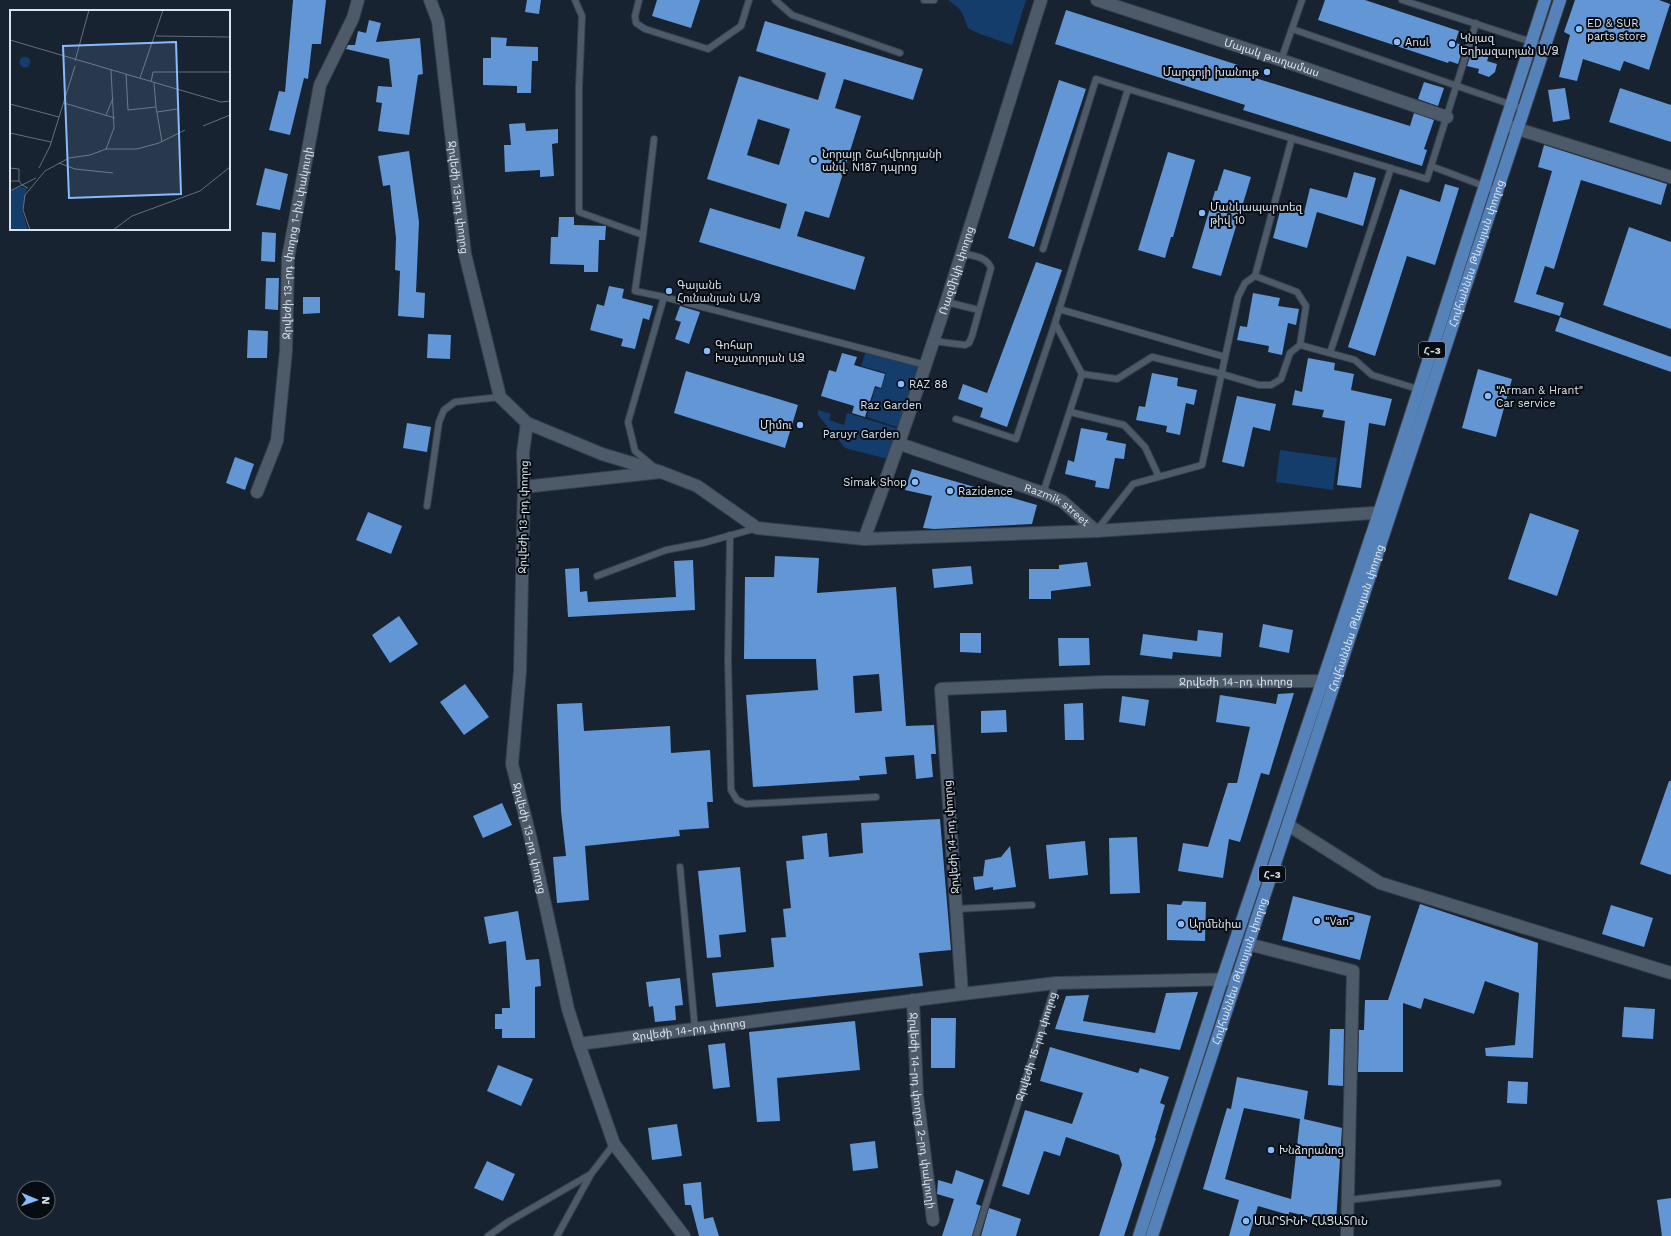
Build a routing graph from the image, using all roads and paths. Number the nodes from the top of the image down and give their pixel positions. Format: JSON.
{"nodes":[{"id":1,"x":358,"y":0,"type":"edge"},
{"id":2,"x":430,"y":0,"type":"edge"},
{"id":3,"x":575,"y":0,"type":"edge"},
{"id":4,"x":639,"y":0,"type":"edge"},
{"id":5,"x":749,"y":0,"type":"edge"},
{"id":6,"x":775,"y":0,"type":"edge"},
{"id":7,"x":924,"y":0,"type":"edge"},
{"id":8,"x":934,"y":0,"type":"edge"},
{"id":9,"x":1041,"y":0,"type":"edge"},
{"id":10,"x":1097,"y":0,"type":"edge"},
{"id":11,"x":1302,"y":0,"type":"edge"},
{"id":12,"x":1402,"y":0,"type":"edge"},
{"id":13,"x":1545,"y":0,"type":"edge"},
{"id":14,"x":1560,"y":0,"type":"edge"},
{"id":15,"x":1476,"y":23,"type":"junction"},
{"id":16,"x":1292,"y":29,"type":"junction"},
{"id":17,"x":1532,"y":41,"type":"junction"},
{"id":18,"x":1544,"y":46,"type":"junction"},
{"id":19,"x":900,"y":53,"type":"dead end"},
{"id":20,"x":1282,"y":60,"type":"junction"},
{"id":21,"x":1456,"y":86,"type":"junction"},
{"id":22,"x":1128,"y":89,"type":"junction"},
{"id":23,"x":1511,"y":105,"type":"junction"},
{"id":24,"x":1524,"y":110,"type":"junction"},
{"id":25,"x":1447,"y":116,"type":"junction"},
{"id":26,"x":1505,"y":125,"type":"junction"},
{"id":27,"x":1517,"y":129,"type":"junction"},
{"id":28,"x":1292,"y":138,"type":"junction"},
{"id":29,"x":654,"y":139,"type":"dead end"},
{"id":30,"x":1431,"y":166,"type":"junction"},
{"id":31,"x":1391,"y":168,"type":"junction"},
{"id":32,"x":1671,"y":178,"type":"edge"},
{"id":33,"x":1491,"y":189,"type":"junction"},
{"id":34,"x":643,"y":235,"type":"junction"},
{"id":35,"x":1043,"y":249,"type":"dead end"},
{"id":36,"x":961,"y":253,"type":"junction"},
{"id":37,"x":1255,"y":276,"type":"junction"},
{"id":38,"x":664,"y":297,"type":"junction"},
{"id":39,"x":946,"y":302,"type":"junction"},
{"id":40,"x":1059,"y":309,"type":"junction"},
{"id":41,"x":979,"y":310,"type":"junction"},
{"id":42,"x":1055,"y":323,"type":"junction"},
{"id":43,"x":933,"y":341,"type":"junction"},
{"id":44,"x":1300,"y":345,"type":"junction"},
{"id":45,"x":1330,"y":353,"type":"junction"},
{"id":46,"x":1225,"y":357,"type":"junction"},
{"id":47,"x":926,"y":364,"type":"junction"},
{"id":48,"x":1082,"y":374,"type":"junction"},
{"id":49,"x":1222,"y":374,"type":"junction"},
{"id":50,"x":1424,"y":392,"type":"junction"},
{"id":51,"x":500,"y":397,"type":"junction"},
{"id":52,"x":1070,"y":412,"type":"junction"},
{"id":53,"x":956,"y":419,"type":"dead end"},
{"id":54,"x":527,"y":423,"type":"junction"},
{"id":55,"x":900,"y":444,"type":"junction"},
{"id":56,"x":661,"y":472,"type":"junction"},
{"id":57,"x":1159,"y":477,"type":"junction"},
{"id":58,"x":524,"y":487,"type":"junction"},
{"id":59,"x":257,"y":492,"type":"dead end"},
{"id":60,"x":1043,"y":493,"type":"junction"},
{"id":61,"x":427,"y":506,"type":"dead end"},
{"id":62,"x":1385,"y":513,"type":"junction"},
{"id":63,"x":756,"y":528,"type":"junction"},
{"id":64,"x":1096,"y":531,"type":"junction"},
{"id":65,"x":730,"y":535,"type":"junction"},
{"id":66,"x":864,"y":539,"type":"junction"},
{"id":67,"x":597,"y":576,"type":"dead end"},
{"id":68,"x":1322,"y":681,"type":"junction"},
{"id":69,"x":1335,"y":682,"type":"junction"},
{"id":70,"x":876,"y":797,"type":"dead end"},
{"id":71,"x":1288,"y":825,"type":"junction"},
{"id":72,"x":680,"y":867,"type":"dead end"},
{"id":73,"x":1032,"y":905,"type":"dead end"},
{"id":74,"x":956,"y":909,"type":"junction"},
{"id":75,"x":1248,"y":944,"type":"junction"},
{"id":76,"x":1671,"y":972,"type":"edge"},
{"id":77,"x":1237,"y":979,"type":"junction"},
{"id":78,"x":1222,"y":980,"type":"junction"},
{"id":79,"x":1056,"y":983,"type":"junction"},
{"id":80,"x":962,"y":994,"type":"junction"},
{"id":81,"x":913,"y":1000,"type":"junction"},
{"id":82,"x":695,"y":1029,"type":"junction"},
{"id":83,"x":579,"y":1044,"type":"junction"},
{"id":84,"x":614,"y":1144,"type":"junction"},
{"id":85,"x":591,"y":1174,"type":"junction"},
{"id":86,"x":1498,"y":1183,"type":"dead end"},
{"id":87,"x":1348,"y":1200,"type":"junction"},
{"id":88,"x":933,"y":1220,"type":"dead end"},
{"id":89,"x":488,"y":1236,"type":"edge"},
{"id":90,"x":557,"y":1236,"type":"edge"},
{"id":91,"x":684,"y":1236,"type":"edge"},
{"id":92,"x":976,"y":1236,"type":"edge"},
{"id":93,"x":1138,"y":1236,"type":"edge"},
{"id":94,"x":1152,"y":1236,"type":"edge"},
{"id":95,"x":1347,"y":1236,"type":"edge"}],
"edges":[{"from":1,"to":59,"type":"street","name":"Ջրվեժի 13-րդ փողոց 1-ին փակուղի"},
{"from":2,"to":51,"type":"street","name":"Ջրվեժի 13-րդ փողոց"},
{"from":3,"to":34,"type":"lane"},
{"from":4,"to":5,"type":"lane"},
{"from":6,"to":19,"type":"lane"},
{"from":7,"to":8,"type":"lane"},
{"from":9,"to":36,"type":"street","name":"Ռազմիկի փողոց"},
{"from":10,"to":20,"type":"street","name":"Մայակ թաղամաս"},
{"from":11,"to":16,"type":"lane"},
{"from":12,"to":15,"type":"lane"},
{"from":13,"to":17,"type":"main road","name":"Հովհաննես Թևոսյան փողոց","number":"Հ-3"},
{"from":14,"to":18,"type":"main road","name":"Հովհաննես Թևոսյան փողոց","number":"Հ-3"},
{"from":15,"to":17,"type":"lane"},
{"from":15,"to":21,"type":"lane"},
{"from":16,"to":20,"type":"lane"},
{"from":16,"to":21,"type":"lane"},
{"from":17,"to":18,"type":"lane"},
{"from":17,"to":23,"type":"main road","name":"Հովհաննես Թևոսյան փողոց","number":"Հ-3"},
{"from":18,"to":24,"type":"main road","name":"Հովհաննես Թևոսյան փողոց","number":"Հ-3"},
{"from":20,"to":25,"type":"street","name":"Մայակ թաղամաս"},
{"from":21,"to":23,"type":"lane"},
{"from":21,"to":25,"type":"lane"},
{"from":22,"to":28,"type":"lane"},
{"from":22,"to":35,"type":"lane"},
{"from":22,"to":40,"type":"lane"},
{"from":23,"to":24,"type":"lane"},
{"from":23,"to":26,"type":"main road","name":"Հովհաննես Թևոսյան փողոց","number":"Հ-3"},
{"from":24,"to":27,"type":"main road","name":"Հովհաննես Թևոսյան փողոց","number":"Հ-3"},
{"from":25,"to":30,"type":"lane"},
{"from":26,"to":27,"type":"street"},
{"from":26,"to":33,"type":"main road","name":"Հովհաննես Թևոսյան փողոց","number":"Հ-3"},
{"from":27,"to":32,"type":"street"},
{"from":27,"to":33,"type":"main road","name":"Հովհաննես Թևոսյան փողոց","number":"Հ-3"},
{"from":28,"to":31,"type":"lane"},
{"from":28,"to":37,"type":"lane"},
{"from":29,"to":34,"type":"lane"},
{"from":30,"to":31,"type":"lane"},
{"from":30,"to":33,"type":"lane"},
{"from":31,"to":45,"type":"lane"},
{"from":33,"to":50,"type":"main road","name":"Հովհաննես Թևոսյան փողոց","number":"Հ-3"},
{"from":34,"to":38,"type":"lane"},
{"from":36,"to":39,"type":"street","name":"Ռազմիկի փողոց"},
{"from":36,"to":41,"type":"lane"},
{"from":37,"to":44,"type":"lane"},
{"from":37,"to":46,"type":"lane"},
{"from":38,"to":47,"type":"lane"},
{"from":38,"to":56,"type":"lane"},
{"from":39,"to":41,"type":"lane"},
{"from":39,"to":43,"type":"street","name":"Ռազմիկի փողոց"},
{"from":40,"to":42,"type":"lane"},
{"from":40,"to":46,"type":"lane"},
{"from":41,"to":43,"type":"lane"},
{"from":42,"to":48,"type":"lane"},
{"from":42,"to":53,"type":"lane"},
{"from":43,"to":47,"type":"street","name":"Ռազմիկի փողոց"},
{"from":44,"to":45,"type":"lane"},
{"from":44,"to":49,"type":"lane"},
{"from":45,"to":50,"type":"lane"},
{"from":46,"to":49,"type":"lane"},
{"from":47,"to":55,"type":"street","name":"Ռազմիկի փողոց"},
{"from":48,"to":49,"type":"lane"},
{"from":48,"to":52,"type":"lane"},
{"from":49,"to":57,"type":"lane"},
{"from":50,"to":62,"type":"main road","name":"Հովհաննես Թևոսյան փողոց","number":"Հ-3"},
{"from":51,"to":54,"type":"street"},
{"from":51,"to":61,"type":"lane"},
{"from":52,"to":57,"type":"lane"},
{"from":52,"to":60,"type":"lane"},
{"from":54,"to":56,"type":"street"},
{"from":54,"to":58,"type":"street","name":"Ջրվեժի 13-րդ փողոց"},
{"from":55,"to":60,"type":"street","name":"Razmik street"},
{"from":55,"to":66,"type":"street","name":"Ռազմիկի փողոց"},
{"from":56,"to":58,"type":"street"},
{"from":56,"to":63,"type":"street"},
{"from":57,"to":64,"type":"lane"},
{"from":58,"to":83,"type":"street","name":"Ջրվեժի 13-րդ փողոց"},
{"from":60,"to":64,"type":"street","name":"Razmik street"},
{"from":62,"to":64,"type":"street"},
{"from":62,"to":68,"type":"main road","name":"Հովհաննես Թևոսյան փողոց","number":"Հ-3"},
{"from":62,"to":69,"type":"main road","name":"Հովհաննես Թևոսյան փողոց","number":"Հ-3"},
{"from":63,"to":65,"type":"lane"},
{"from":63,"to":66,"type":"street"},
{"from":64,"to":66,"type":"street"},
{"from":65,"to":67,"type":"lane"},
{"from":65,"to":70,"type":"lane"},
{"from":68,"to":69,"type":"street","name":"Ջրվեժի 14-րդ փողոց"},
{"from":68,"to":74,"type":"street","name":"Ջրվեժի 14-րդ փողոց"},
{"from":68,"to":78,"type":"main road","name":"Հովհաննես Թևոսյան փողոց","number":"Հ-3"},
{"from":69,"to":71,"type":"main road","name":"Հովհաննես Թևոսյան փողոց","number":"Հ-3"},
{"from":71,"to":75,"type":"main road","name":"Հովհաննես Թևոսյան փողոց","number":"Հ-3"},
{"from":71,"to":76,"type":"street"},
{"from":72,"to":82,"type":"lane"},
{"from":73,"to":74,"type":"lane"},
{"from":74,"to":80,"type":"street","name":"Ջրվեժի 14-րդ փողոց"},
{"from":75,"to":77,"type":"main road","name":"Հովհաննես Թևոսյան փողոց","number":"Հ-3"},
{"from":75,"to":87,"type":"street"},
{"from":77,"to":78,"type":"street","name":"Ջրվեժի 15-րդ փողոց"},
{"from":77,"to":94,"type":"main road","name":"Հովհաննես Թևոսյան փողոց","number":"Հ-3"},
{"from":78,"to":79,"type":"street","name":"Ջրվեժի 15-րդ փողոց"},
{"from":78,"to":93,"type":"main road","name":"Հովհաննես Թևոսյան փողոց","number":"Հ-3"},
{"from":79,"to":80,"type":"street"},
{"from":79,"to":92,"type":"lane","name":"Ջրվեժի 15-րդ փողոց"},
{"from":80,"to":81,"type":"street","name":"Ջրվեժի 14-րդ փողոց"},
{"from":81,"to":82,"type":"street","name":"Ջրվեժի 14-րդ փողոց"},
{"from":81,"to":88,"type":"street","name":"Ջրվեժի 14-րդ փողոց 2-րդ փակուղի"},
{"from":82,"to":83,"type":"street","name":"Ջրվեժի 14-րդ փողոց"},
{"from":83,"to":84,"type":"street","name":"Ջրվեժի 13-րդ փողոց"},
{"from":84,"to":85,"type":"lane"},
{"from":84,"to":91,"type":"street","name":"Ջրվեժի 13-րդ փողոց"},
{"from":85,"to":89,"type":"lane"},
{"from":85,"to":90,"type":"lane"},
{"from":86,"to":87,"type":"lane"},
{"from":87,"to":95,"type":"street"}]}
